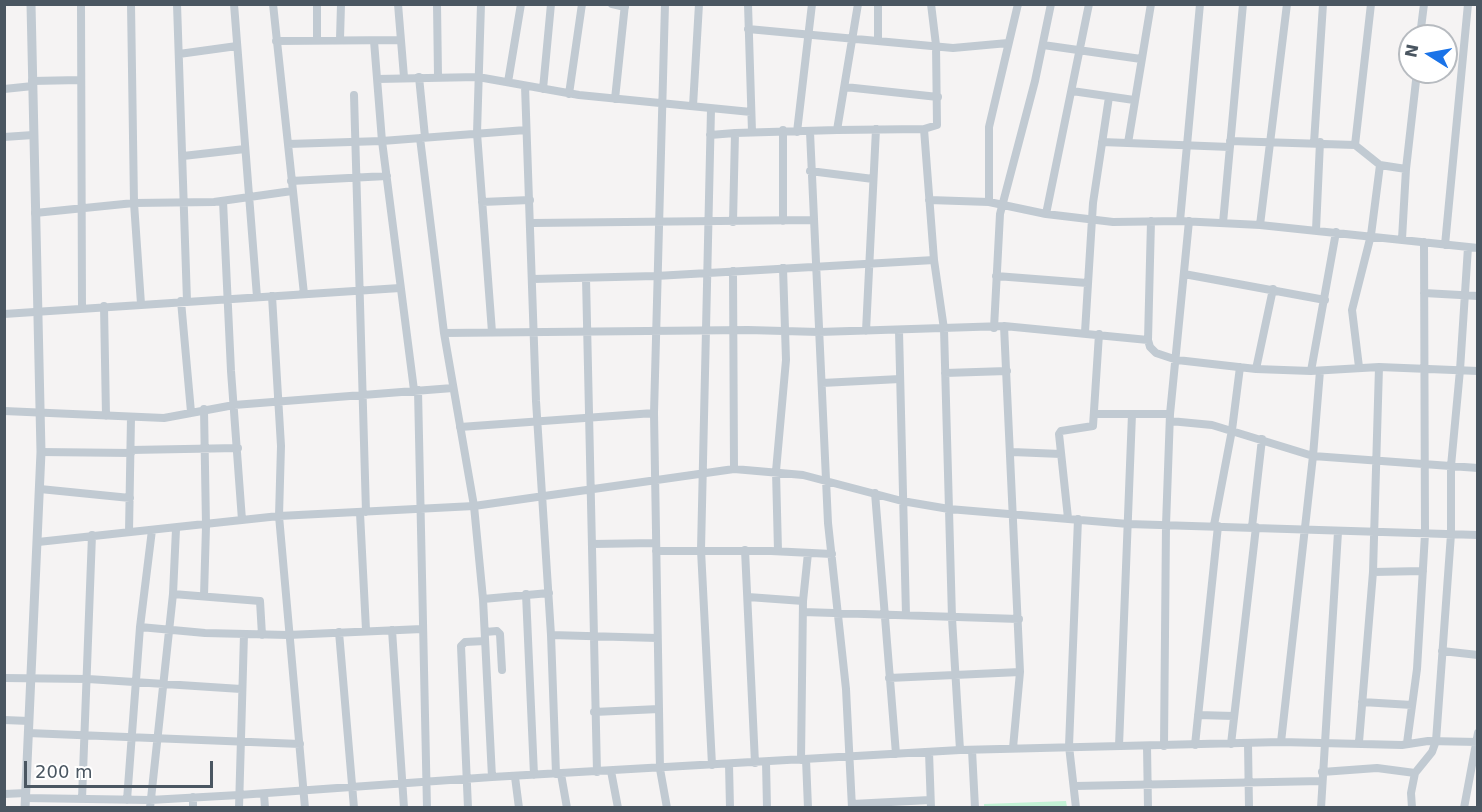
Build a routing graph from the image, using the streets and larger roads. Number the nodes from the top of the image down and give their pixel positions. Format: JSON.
{"nodes":[{"id":1,"x":31,"y":4,"type":"edge"},
{"id":2,"x":81,"y":4,"type":"edge"},
{"id":3,"x":131,"y":4,"type":"edge"},
{"id":4,"x":177,"y":4,"type":"edge"},
{"id":5,"x":234,"y":4,"type":"edge"},
{"id":6,"x":273,"y":4,"type":"edge"},
{"id":7,"x":317,"y":4,"type":"edge"},
{"id":8,"x":341,"y":4,"type":"edge"},
{"id":9,"x":398,"y":4,"type":"edge"},
{"id":10,"x":437,"y":4,"type":"edge"},
{"id":11,"x":481,"y":4,"type":"edge"},
{"id":12,"x":521,"y":4,"type":"edge"},
{"id":13,"x":551,"y":4,"type":"edge"},
{"id":14,"x":582,"y":4,"type":"edge"},
{"id":15,"x":612,"y":4,"type":"edge"},
{"id":16,"x":665,"y":4,"type":"edge"},
{"id":17,"x":699,"y":4,"type":"edge"},
{"id":18,"x":748,"y":4,"type":"edge"},
{"id":19,"x":812,"y":4,"type":"edge"},
{"id":20,"x":858,"y":4,"type":"edge"},
{"id":21,"x":878,"y":4,"type":"edge"},
{"id":22,"x":932,"y":4,"type":"edge"},
{"id":23,"x":1018,"y":4,"type":"edge"},
{"id":24,"x":1051,"y":4,"type":"edge"},
{"id":25,"x":1089,"y":4,"type":"edge"},
{"id":26,"x":1151,"y":4,"type":"edge"},
{"id":27,"x":1200,"y":4,"type":"edge"},
{"id":28,"x":1243,"y":4,"type":"edge"},
{"id":29,"x":1287,"y":4,"type":"edge"},
{"id":30,"x":1323,"y":4,"type":"edge"},
{"id":31,"x":1371,"y":4,"type":"edge"},
{"id":32,"x":1424,"y":4,"type":"edge"},
{"id":33,"x":1468,"y":4,"type":"edge"},
{"id":34,"x":625,"y":6,"type":"edge"},
{"id":35,"x":1422,"y":24,"type":"edge"},
{"id":36,"x":748,"y":29,"type":"junction"},
{"id":37,"x":808,"y":36,"type":"junction"},
{"id":38,"x":854,"y":38,"type":"junction"},
{"id":39,"x":317,"y":39,"type":"junction"},
{"id":40,"x":340,"y":39,"type":"junction"},
{"id":41,"x":401,"y":40,"type":"junction"},
{"id":42,"x":276,"y":41,"type":"junction"},
{"id":43,"x":374,"y":41,"type":"junction"},
{"id":44,"x":878,"y":41,"type":"junction"},
{"id":45,"x":1008,"y":44,"type":"junction"},
{"id":46,"x":936,"y":45,"type":"junction"},
{"id":47,"x":1043,"y":45,"type":"junction"},
{"id":48,"x":237,"y":46,"type":"junction"},
{"id":49,"x":1080,"y":51,"type":"junction"},
{"id":50,"x":179,"y":54,"type":"junction"},
{"id":51,"x":1141,"y":59,"type":"junction"},
{"id":52,"x":438,"y":76,"type":"junction"},
{"id":53,"x":404,"y":77,"type":"junction"},
{"id":54,"x":419,"y":77,"type":"junction"},
{"id":55,"x":478,"y":77,"type":"junction"},
{"id":56,"x":377,"y":78,"type":"junction"},
{"id":57,"x":81,"y":80,"type":"junction"},
{"id":58,"x":508,"y":82,"type":"junction"},
{"id":59,"x":32,"y":84,"type":"junction"},
{"id":60,"x":1416,"y":84,"type":"edge"},
{"id":61,"x":525,"y":86,"type":"junction"},
{"id":62,"x":845,"y":87,"type":"junction"},
{"id":63,"x":4,"y":89,"type":"edge"},
{"id":64,"x":543,"y":89,"type":"junction"},
{"id":65,"x":1072,"y":91,"type":"junction"},
{"id":66,"x":569,"y":94,"type":"junction"},
{"id":67,"x":354,"y":95,"type":"dead end"},
{"id":68,"x":938,"y":97,"type":"junction"},
{"id":69,"x":1109,"y":97,"type":"junction"},
{"id":70,"x":615,"y":99,"type":"junction"},
{"id":71,"x":1134,"y":100,"type":"junction"},
{"id":72,"x":661,"y":102,"type":"junction"},
{"id":73,"x":693,"y":106,"type":"junction"},
{"id":74,"x":711,"y":109,"type":"junction"},
{"id":75,"x":751,"y":112,"type":"junction"},
{"id":76,"x":876,"y":129,"type":"junction"},
{"id":77,"x":924,"y":129,"type":"junction"},
{"id":78,"x":526,"y":130,"type":"junction"},
{"id":79,"x":783,"y":130,"type":"junction"},
{"id":80,"x":837,"y":130,"type":"junction"},
{"id":81,"x":752,"y":132,"type":"junction"},
{"id":82,"x":797,"y":132,"type":"junction"},
{"id":83,"x":810,"y":132,"type":"junction"},
{"id":84,"x":477,"y":133,"type":"junction"},
{"id":85,"x":735,"y":133,"type":"junction"},
{"id":86,"x":33,"y":135,"type":"junction"},
{"id":87,"x":710,"y":135,"type":"junction"},
{"id":88,"x":4,"y":137,"type":"edge"},
{"id":89,"x":423,"y":137,"type":"junction"},
{"id":90,"x":356,"y":141,"type":"junction"},
{"id":91,"x":382,"y":141,"type":"junction"},
{"id":92,"x":1102,"y":142,"type":"junction"},
{"id":93,"x":1317,"y":142,"type":"junction"},
{"id":94,"x":1271,"y":143,"type":"junction"},
{"id":95,"x":288,"y":144,"type":"junction"},
{"id":96,"x":1128,"y":144,"type":"junction"},
{"id":97,"x":1230,"y":144,"type":"junction"},
{"id":98,"x":1355,"y":145,"type":"junction"},
{"id":99,"x":1188,"y":147,"type":"junction"},
{"id":100,"x":245,"y":149,"type":"junction"},
{"id":101,"x":183,"y":156,"type":"junction"},
{"id":102,"x":1380,"y":165,"type":"junction"},
{"id":103,"x":1406,"y":169,"type":"junction"},
{"id":104,"x":810,"y":171,"type":"junction"},
{"id":105,"x":387,"y":176,"type":"junction"},
{"id":106,"x":357,"y":177,"type":"junction"},
{"id":107,"x":873,"y":179,"type":"junction"},
{"id":108,"x":291,"y":181,"type":"junction"},
{"id":109,"x":292,"y":191,"type":"junction"},
{"id":110,"x":250,"y":196,"type":"junction"},
{"id":111,"x":530,"y":200,"type":"junction"},
{"id":112,"x":929,"y":200,"type":"junction"},
{"id":113,"x":223,"y":201,"type":"junction"},
{"id":114,"x":482,"y":202,"type":"junction"},
{"id":115,"x":989,"y":202,"type":"junction"},
{"id":116,"x":134,"y":203,"type":"junction"},
{"id":117,"x":184,"y":203,"type":"junction"},
{"id":118,"x":1002,"y":206,"type":"junction"},
{"id":119,"x":81,"y":208,"type":"junction"},
{"id":120,"x":35,"y":213,"type":"junction"},
{"id":121,"x":1046,"y":214,"type":"junction"},
{"id":122,"x":1092,"y":219,"type":"junction"},
{"id":123,"x":812,"y":220,"type":"junction"},
{"id":124,"x":783,"y":221,"type":"junction"},
{"id":125,"x":1151,"y":221,"type":"junction"},
{"id":126,"x":1180,"y":221,"type":"junction"},
{"id":127,"x":1189,"y":221,"type":"junction"},
{"id":128,"x":708,"y":222,"type":"junction"},
{"id":129,"x":733,"y":222,"type":"junction"},
{"id":130,"x":532,"y":223,"type":"junction"},
{"id":131,"x":657,"y":223,"type":"junction"},
{"id":132,"x":1223,"y":223,"type":"junction"},
{"id":133,"x":1260,"y":225,"type":"junction"},
{"id":134,"x":1316,"y":230,"type":"junction"},
{"id":135,"x":1336,"y":232,"type":"junction"},
{"id":136,"x":1371,"y":235,"type":"junction"},
{"id":137,"x":1402,"y":239,"type":"junction"},
{"id":138,"x":1424,"y":242,"type":"junction"},
{"id":139,"x":1445,"y":245,"type":"junction"},
{"id":140,"x":1468,"y":247,"type":"junction"},
{"id":141,"x":1478,"y":248,"type":"edge"},
{"id":142,"x":934,"y":260,"type":"junction"},
{"id":143,"x":869,"y":264,"type":"junction"},
{"id":144,"x":814,"y":266,"type":"junction"},
{"id":145,"x":783,"y":268,"type":"junction"},
{"id":146,"x":733,"y":271,"type":"junction"},
{"id":147,"x":706,"y":272,"type":"junction"},
{"id":148,"x":1184,"y":274,"type":"junction"},
{"id":149,"x":656,"y":276,"type":"junction"},
{"id":150,"x":996,"y":276,"type":"junction"},
{"id":151,"x":586,"y":278,"type":"junction"},
{"id":152,"x":533,"y":279,"type":"junction"},
{"id":153,"x":1087,"y":283,"type":"junction"},
{"id":154,"x":400,"y":288,"type":"junction"},
{"id":155,"x":1273,"y":289,"type":"junction"},
{"id":156,"x":362,"y":291,"type":"junction"},
{"id":157,"x":304,"y":294,"type":"junction"},
{"id":158,"x":1424,"y":294,"type":"junction"},
{"id":159,"x":1464,"y":295,"type":"junction"},
{"id":160,"x":272,"y":296,"type":"junction"},
{"id":161,"x":1478,"y":296,"type":"edge"},
{"id":162,"x":257,"y":297,"type":"junction"},
{"id":163,"x":227,"y":298,"type":"junction"},
{"id":164,"x":1325,"y":300,"type":"junction"},
{"id":165,"x":184,"y":301,"type":"junction"},
{"id":166,"x":141,"y":304,"type":"junction"},
{"id":167,"x":104,"y":306,"type":"junction"},
{"id":168,"x":82,"y":308,"type":"junction"},
{"id":169,"x":38,"y":312,"type":"junction"},
{"id":170,"x":4,"y":314,"type":"edge"},
{"id":171,"x":1004,"y":326,"type":"junction"},
{"id":172,"x":994,"y":328,"type":"junction"},
{"id":173,"x":944,"y":329,"type":"junction"},
{"id":174,"x":704,"y":330,"type":"junction"},
{"id":175,"x":733,"y":330,"type":"junction"},
{"id":176,"x":786,"y":331,"type":"junction"},
{"id":177,"x":866,"y":331,"type":"junction"},
{"id":178,"x":899,"y":331,"type":"junction"},
{"id":179,"x":492,"y":332,"type":"junction"},
{"id":180,"x":534,"y":332,"type":"junction"},
{"id":181,"x":655,"y":332,"type":"junction"},
{"id":182,"x":819,"y":332,"type":"junction"},
{"id":183,"x":1085,"y":332,"type":"junction"},
{"id":184,"x":444,"y":333,"type":"junction"},
{"id":185,"x":587,"y":333,"type":"junction"},
{"id":186,"x":1099,"y":334,"type":"junction"},
{"id":187,"x":1148,"y":340,"type":"junction"},
{"id":188,"x":1178,"y":360,"type":"junction"},
{"id":189,"x":1239,"y":367,"type":"junction"},
{"id":190,"x":1359,"y":367,"type":"junction"},
{"id":191,"x":1378,"y":367,"type":"junction"},
{"id":192,"x":1424,"y":368,"type":"junction"},
{"id":193,"x":1256,"y":369,"type":"junction"},
{"id":194,"x":1461,"y":370,"type":"junction"},
{"id":195,"x":1007,"y":371,"type":"junction"},
{"id":196,"x":1316,"y":371,"type":"junction"},
{"id":197,"x":1478,"y":371,"type":"edge"},
{"id":198,"x":945,"y":373,"type":"junction"},
{"id":199,"x":900,"y":379,"type":"junction"},
{"id":200,"x":822,"y":383,"type":"junction"},
{"id":201,"x":453,"y":388,"type":"junction"},
{"id":202,"x":416,"y":390,"type":"junction"},
{"id":203,"x":365,"y":394,"type":"junction"},
{"id":204,"x":279,"y":401,"type":"junction"},
{"id":205,"x":234,"y":405,"type":"junction"},
{"id":206,"x":204,"y":409,"type":"junction"},
{"id":207,"x":4,"y":411,"type":"edge"},
{"id":208,"x":40,"y":412,"type":"junction"},
{"id":209,"x":191,"y":412,"type":"junction"},
{"id":210,"x":654,"y":413,"type":"junction"},
{"id":211,"x":1094,"y":414,"type":"junction"},
{"id":212,"x":1132,"y":414,"type":"junction"},
{"id":213,"x":106,"y":416,"type":"junction"},
{"id":214,"x":589,"y":416,"type":"junction"},
{"id":215,"x":131,"y":417,"type":"junction"},
{"id":216,"x":1170,"y":418,"type":"junction"},
{"id":217,"x":537,"y":421,"type":"junction"},
{"id":218,"x":460,"y":427,"type":"junction"},
{"id":219,"x":1232,"y":430,"type":"junction"},
{"id":220,"x":1262,"y":439,"type":"junction"},
{"id":221,"x":238,"y":448,"type":"junction"},
{"id":222,"x":206,"y":449,"type":"junction"},
{"id":223,"x":41,"y":452,"type":"junction"},
{"id":224,"x":131,"y":452,"type":"junction"},
{"id":225,"x":1012,"y":452,"type":"junction"},
{"id":226,"x":1061,"y":454,"type":"junction"},
{"id":227,"x":1313,"y":456,"type":"junction"},
{"id":228,"x":1375,"y":459,"type":"junction"},
{"id":229,"x":1425,"y":463,"type":"junction"},
{"id":230,"x":1451,"y":466,"type":"junction"},
{"id":231,"x":734,"y":468,"type":"junction"},
{"id":232,"x":1478,"y":468,"type":"edge"},
{"id":233,"x":703,"y":471,"type":"junction"},
{"id":234,"x":776,"y":471,"type":"junction"},
{"id":235,"x":655,"y":479,"type":"junction"},
{"id":236,"x":827,"y":480,"type":"junction"},
{"id":237,"x":591,"y":488,"type":"junction"},
{"id":238,"x":40,"y":489,"type":"junction"},
{"id":239,"x":875,"y":493,"type":"junction"},
{"id":240,"x":543,"y":496,"type":"junction"},
{"id":241,"x":130,"y":498,"type":"junction"},
{"id":242,"x":902,"y":501,"type":"junction"},
{"id":243,"x":474,"y":506,"type":"junction"},
{"id":244,"x":420,"y":509,"type":"junction"},
{"id":245,"x":949,"y":510,"type":"junction"},
{"id":246,"x":363,"y":512,"type":"junction"},
{"id":247,"x":1013,"y":514,"type":"junction"},
{"id":248,"x":279,"y":516,"type":"junction"},
{"id":249,"x":1068,"y":519,"type":"junction"},
{"id":250,"x":1078,"y":519,"type":"junction"},
{"id":251,"x":242,"y":520,"type":"junction"},
{"id":252,"x":1128,"y":524,"type":"junction"},
{"id":253,"x":1166,"y":525,"type":"junction"},
{"id":254,"x":206,"y":526,"type":"junction"},
{"id":255,"x":1216,"y":526,"type":"junction"},
{"id":256,"x":1254,"y":527,"type":"junction"},
{"id":257,"x":176,"y":529,"type":"junction"},
{"id":258,"x":153,"y":530,"type":"junction"},
{"id":259,"x":1304,"y":530,"type":"junction"},
{"id":260,"x":129,"y":532,"type":"junction"},
{"id":261,"x":1338,"y":532,"type":"junction"},
{"id":262,"x":1374,"y":533,"type":"junction"},
{"id":263,"x":1425,"y":534,"type":"junction"},
{"id":264,"x":1451,"y":534,"type":"junction"},
{"id":265,"x":92,"y":535,"type":"junction"},
{"id":266,"x":1478,"y":535,"type":"edge"},
{"id":267,"x":38,"y":542,"type":"junction"},
{"id":268,"x":592,"y":544,"type":"junction"},
{"id":269,"x":656,"y":547,"type":"junction"},
{"id":270,"x":702,"y":550,"type":"junction"},
{"id":271,"x":746,"y":550,"type":"junction"},
{"id":272,"x":778,"y":551,"type":"junction"},
{"id":273,"x":808,"y":553,"type":"junction"},
{"id":274,"x":832,"y":554,"type":"junction"},
{"id":275,"x":1424,"y":571,"type":"junction"},
{"id":276,"x":1373,"y":572,"type":"junction"},
{"id":277,"x":549,"y":593,"type":"junction"},
{"id":278,"x":172,"y":594,"type":"junction"},
{"id":279,"x":526,"y":594,"type":"junction"},
{"id":280,"x":204,"y":596,"type":"junction"},
{"id":281,"x":748,"y":597,"type":"junction"},
{"id":282,"x":483,"y":598,"type":"junction"},
{"id":283,"x":803,"y":601,"type":"junction"},
{"id":284,"x":803,"y":612,"type":"junction"},
{"id":285,"x":839,"y":612,"type":"junction"},
{"id":286,"x":883,"y":615,"type":"junction"},
{"id":287,"x":906,"y":615,"type":"junction"},
{"id":288,"x":952,"y":618,"type":"junction"},
{"id":289,"x":1018,"y":619,"type":"junction"},
{"id":290,"x":140,"y":627,"type":"junction"},
{"id":291,"x":168,"y":629,"type":"junction"},
{"id":292,"x":422,"y":629,"type":"junction"},
{"id":293,"x":366,"y":630,"type":"junction"},
{"id":294,"x":392,"y":630,"type":"junction"},
{"id":295,"x":339,"y":632,"type":"junction"},
{"id":296,"x":485,"y":632,"type":"junction"},
{"id":297,"x":244,"y":634,"type":"junction"},
{"id":298,"x":262,"y":634,"type":"junction"},
{"id":299,"x":288,"y":635,"type":"junction"},
{"id":300,"x":551,"y":635,"type":"junction"},
{"id":301,"x":592,"y":636,"type":"junction"},
{"id":302,"x":657,"y":638,"type":"junction"},
{"id":303,"x":485,"y":641,"type":"junction"},
{"id":304,"x":1442,"y":651,"type":"junction"},
{"id":305,"x":1478,"y":656,"type":"edge"},
{"id":306,"x":502,"y":670,"type":"dead end"},
{"id":307,"x":1020,"y":672,"type":"junction"},
{"id":308,"x":955,"y":675,"type":"junction"},
{"id":309,"x":4,"y":678,"type":"edge"},
{"id":310,"x":33,"y":678,"type":"junction"},
{"id":311,"x":889,"y":678,"type":"junction"},
{"id":312,"x":88,"y":679,"type":"junction"},
{"id":313,"x":136,"y":681,"type":"junction"},
{"id":314,"x":163,"y":685,"type":"junction"},
{"id":315,"x":241,"y":689,"type":"junction"},
{"id":316,"x":1362,"y":702,"type":"junction"},
{"id":317,"x":1412,"y":705,"type":"junction"},
{"id":318,"x":659,"y":709,"type":"junction"},
{"id":319,"x":594,"y":712,"type":"junction"},
{"id":320,"x":1198,"y":715,"type":"junction"},
{"id":321,"x":1234,"y":716,"type":"junction"},
{"id":322,"x":4,"y":720,"type":"edge"},
{"id":323,"x":29,"y":721,"type":"junction"},
{"id":324,"x":28,"y":733,"type":"junction"},
{"id":325,"x":86,"y":735,"type":"junction"},
{"id":326,"x":132,"y":738,"type":"junction"},
{"id":327,"x":157,"y":739,"type":"junction"},
{"id":328,"x":1477,"y":739,"type":"edge"},
{"id":329,"x":1436,"y":741,"type":"junction"},
{"id":330,"x":1281,"y":742,"type":"junction"},
{"id":331,"x":1323,"y":742,"type":"junction"},
{"id":332,"x":1359,"y":742,"type":"junction"},
{"id":333,"x":240,"y":743,"type":"junction"},
{"id":334,"x":1407,"y":743,"type":"junction"},
{"id":335,"x":300,"y":744,"type":"junction"},
{"id":336,"x":1231,"y":744,"type":"junction"},
{"id":337,"x":1248,"y":744,"type":"junction"},
{"id":338,"x":1195,"y":745,"type":"junction"},
{"id":339,"x":1068,"y":746,"type":"junction"},
{"id":340,"x":1119,"y":746,"type":"junction"},
{"id":341,"x":1147,"y":746,"type":"junction"},
{"id":342,"x":1164,"y":746,"type":"junction"},
{"id":343,"x":1013,"y":748,"type":"junction"},
{"id":344,"x":960,"y":750,"type":"junction"},
{"id":345,"x":972,"y":750,"type":"junction"},
{"id":346,"x":929,"y":752,"type":"junction"},
{"id":347,"x":896,"y":754,"type":"junction"},
{"id":348,"x":850,"y":756,"type":"junction"},
{"id":349,"x":803,"y":759,"type":"junction"},
{"id":350,"x":766,"y":762,"type":"junction"},
{"id":351,"x":755,"y":763,"type":"junction"},
{"id":352,"x":729,"y":764,"type":"junction"},
{"id":353,"x":712,"y":765,"type":"junction"},
{"id":354,"x":660,"y":769,"type":"junction"},
{"id":355,"x":611,"y":771,"type":"junction"},
{"id":356,"x":597,"y":772,"type":"junction"},
{"id":357,"x":1415,"y":773,"type":"junction"},
{"id":358,"x":559,"y":774,"type":"junction"},
{"id":359,"x":534,"y":775,"type":"junction"},
{"id":360,"x":492,"y":777,"type":"junction"},
{"id":361,"x":515,"y":777,"type":"junction"},
{"id":362,"x":1322,"y":777,"type":"junction"},
{"id":363,"x":467,"y":780,"type":"junction"},
{"id":364,"x":426,"y":783,"type":"junction"},
{"id":365,"x":1249,"y":783,"type":"junction"},
{"id":366,"x":402,"y":785,"type":"junction"},
{"id":367,"x":1148,"y":785,"type":"junction"},
{"id":368,"x":1075,"y":786,"type":"junction"},
{"id":369,"x":353,"y":789,"type":"junction"},
{"id":370,"x":303,"y":790,"type":"junction"},
{"id":371,"x":4,"y":794,"type":"edge"},
{"id":372,"x":264,"y":794,"type":"junction"},
{"id":373,"x":239,"y":795,"type":"junction"},
{"id":374,"x":194,"y":797,"type":"junction"},
{"id":375,"x":25,"y":800,"type":"edge"},
{"id":376,"x":82,"y":800,"type":"junction"},
{"id":377,"x":127,"y":800,"type":"junction"},
{"id":378,"x":104,"y":804,"type":"edge"},
{"id":379,"x":150,"y":804,"type":"edge"},
{"id":380,"x":931,"y":804,"type":"edge"},
{"id":381,"x":852,"y":806,"type":"edge"},
{"id":382,"x":193,"y":807,"type":"edge"},
{"id":383,"x":239,"y":807,"type":"edge"},
{"id":384,"x":265,"y":807,"type":"edge"},
{"id":385,"x":305,"y":807,"type":"edge"},
{"id":386,"x":354,"y":807,"type":"edge"},
{"id":387,"x":404,"y":807,"type":"edge"},
{"id":388,"x":427,"y":807,"type":"edge"},
{"id":389,"x":468,"y":807,"type":"edge"},
{"id":390,"x":519,"y":807,"type":"edge"},
{"id":391,"x":567,"y":807,"type":"edge"},
{"id":392,"x":618,"y":807,"type":"edge"},
{"id":393,"x":667,"y":807,"type":"edge"},
{"id":394,"x":730,"y":807,"type":"edge"},
{"id":395,"x":767,"y":807,"type":"edge"},
{"id":396,"x":808,"y":807,"type":"edge"},
{"id":397,"x":975,"y":807,"type":"edge"},
{"id":398,"x":1076,"y":807,"type":"edge"},
{"id":399,"x":1148,"y":807,"type":"edge"},
{"id":400,"x":1249,"y":807,"type":"edge"},
{"id":401,"x":1321,"y":807,"type":"edge"},
{"id":402,"x":1412,"y":807,"type":"edge"},
{"id":403,"x":1464,"y":807,"type":"edge"}],
"edges":[{"from":1,"to":59,"type":"street"},
{"from":2,"to":57,"type":"street"},
{"from":3,"to":116,"type":"street"},
{"from":4,"to":50,"type":"street"},
{"from":5,"to":48,"type":"street"},
{"from":6,"to":42,"type":"street"},
{"from":7,"to":39,"type":"street"},
{"from":8,"to":40,"type":"street"},
{"from":9,"to":41,"type":"street"},
{"from":10,"to":52,"type":"street"},
{"from":11,"to":55,"type":"street"},
{"from":12,"to":58,"type":"street"},
{"from":13,"to":64,"type":"street"},
{"from":14,"to":66,"type":"street"},
{"from":15,"to":34,"type":"street"},
{"from":16,"to":72,"type":"street"},
{"from":17,"to":73,"type":"street"},
{"from":18,"to":36,"type":"street"},
{"from":19,"to":37,"type":"street"},
{"from":20,"to":38,"type":"street"},
{"from":21,"to":44,"type":"street"},
{"from":22,"to":46,"type":"street"},
{"from":23,"to":45,"type":"street"},
{"from":24,"to":47,"type":"street"},
{"from":25,"to":49,"type":"street"},
{"from":26,"to":51,"type":"street"},
{"from":27,"to":99,"type":"street"},
{"from":28,"to":97,"type":"street"},
{"from":29,"to":94,"type":"street"},
{"from":30,"to":93,"type":"street"},
{"from":31,"to":98,"type":"street"},
{"from":32,"to":35,"type":"street"},
{"from":33,"to":139,"type":"street"},
{"from":34,"to":70,"type":"street"},
{"from":36,"to":37,"type":"street"},
{"from":36,"to":75,"type":"street"},
{"from":37,"to":38,"type":"street"},
{"from":37,"to":82,"type":"street"},
{"from":38,"to":44,"type":"street"},
{"from":38,"to":62,"type":"street"},
{"from":39,"to":40,"type":"street"},
{"from":39,"to":42,"type":"street"},
{"from":40,"to":43,"type":"street"},
{"from":41,"to":43,"type":"street"},
{"from":41,"to":53,"type":"street"},
{"from":42,"to":95,"type":"street"},
{"from":43,"to":56,"type":"street"},
{"from":44,"to":46,"type":"street"},
{"from":45,"to":46,"type":"street"},
{"from":45,"to":115,"type":"street"},
{"from":46,"to":68,"type":"street"},
{"from":47,"to":49,"type":"street"},
{"from":47,"to":118,"type":"street"},
{"from":48,"to":50,"type":"street"},
{"from":48,"to":100,"type":"street"},
{"from":49,"to":51,"type":"street"},
{"from":49,"to":65,"type":"street"},
{"from":50,"to":101,"type":"street"},
{"from":51,"to":71,"type":"street"},
{"from":52,"to":54,"type":"street"},
{"from":52,"to":55,"type":"street"},
{"from":53,"to":54,"type":"street"},
{"from":53,"to":56,"type":"street"},
{"from":54,"to":89,"type":"street"},
{"from":55,"to":58,"type":"street"},
{"from":55,"to":84,"type":"street"},
{"from":56,"to":91,"type":"street"},
{"from":57,"to":59,"type":"street"},
{"from":57,"to":119,"type":"street"},
{"from":58,"to":61,"type":"street"},
{"from":59,"to":63,"type":"street"},
{"from":59,"to":86,"type":"street"},
{"from":60,"to":103,"type":"street"},
{"from":61,"to":64,"type":"street"},
{"from":61,"to":78,"type":"street"},
{"from":62,"to":68,"type":"street"},
{"from":62,"to":80,"type":"street"},
{"from":64,"to":66,"type":"street"},
{"from":65,"to":69,"type":"street"},
{"from":65,"to":121,"type":"street"},
{"from":66,"to":70,"type":"street"},
{"from":67,"to":90,"type":"street"},
{"from":68,"to":77,"type":"street"},
{"from":69,"to":71,"type":"street"},
{"from":69,"to":92,"type":"street"},
{"from":70,"to":72,"type":"street"},
{"from":71,"to":96,"type":"street"},
{"from":72,"to":73,"type":"street"},
{"from":72,"to":131,"type":"street"},
{"from":73,"to":74,"type":"street"},
{"from":74,"to":75,"type":"street"},
{"from":74,"to":87,"type":"street"},
{"from":75,"to":81,"type":"street"},
{"from":76,"to":77,"type":"street"},
{"from":76,"to":80,"type":"street"},
{"from":76,"to":107,"type":"street"},
{"from":77,"to":112,"type":"street"},
{"from":78,"to":84,"type":"street"},
{"from":78,"to":111,"type":"street"},
{"from":79,"to":81,"type":"street"},
{"from":79,"to":82,"type":"street"},
{"from":79,"to":124,"type":"street"},
{"from":80,"to":83,"type":"street"},
{"from":81,"to":85,"type":"street"},
{"from":82,"to":83,"type":"street"},
{"from":83,"to":104,"type":"street"},
{"from":84,"to":89,"type":"street"},
{"from":84,"to":114,"type":"street"},
{"from":85,"to":87,"type":"street"},
{"from":85,"to":129,"type":"street"},
{"from":86,"to":88,"type":"street"},
{"from":86,"to":120,"type":"street"},
{"from":87,"to":128,"type":"street"},
{"from":89,"to":91,"type":"street"},
{"from":89,"to":184,"type":"street"},
{"from":90,"to":91,"type":"street"},
{"from":90,"to":95,"type":"street"},
{"from":90,"to":106,"type":"street"},
{"from":91,"to":105,"type":"street"},
{"from":92,"to":96,"type":"street"},
{"from":92,"to":122,"type":"street"},
{"from":93,"to":94,"type":"street"},
{"from":93,"to":98,"type":"street"},
{"from":93,"to":134,"type":"street"},
{"from":94,"to":97,"type":"street"},
{"from":94,"to":133,"type":"street"},
{"from":95,"to":108,"type":"street"},
{"from":96,"to":99,"type":"street"},
{"from":97,"to":99,"type":"street"},
{"from":97,"to":132,"type":"street"},
{"from":98,"to":102,"type":"street"},
{"from":99,"to":126,"type":"street"},
{"from":100,"to":101,"type":"street"},
{"from":100,"to":110,"type":"street"},
{"from":101,"to":117,"type":"street"},
{"from":102,"to":103,"type":"street"},
{"from":102,"to":136,"type":"street"},
{"from":103,"to":137,"type":"street"},
{"from":104,"to":107,"type":"street"},
{"from":104,"to":123,"type":"street"},
{"from":105,"to":106,"type":"street"},
{"from":105,"to":154,"type":"street"},
{"from":106,"to":108,"type":"street"},
{"from":106,"to":156,"type":"street"},
{"from":107,"to":143,"type":"street"},
{"from":108,"to":109,"type":"street"},
{"from":109,"to":110,"type":"street"},
{"from":109,"to":157,"type":"street"},
{"from":110,"to":113,"type":"street"},
{"from":110,"to":162,"type":"street"},
{"from":111,"to":114,"type":"street"},
{"from":111,"to":130,"type":"street"},
{"from":112,"to":115,"type":"street"},
{"from":112,"to":142,"type":"street"},
{"from":113,"to":117,"type":"street"},
{"from":113,"to":163,"type":"street"},
{"from":114,"to":179,"type":"street"},
{"from":115,"to":118,"type":"street"},
{"from":116,"to":117,"type":"street"},
{"from":116,"to":119,"type":"street"},
{"from":116,"to":166,"type":"street"},
{"from":117,"to":165,"type":"street"},
{"from":118,"to":121,"type":"street"},
{"from":118,"to":150,"type":"street"},
{"from":119,"to":120,"type":"street"},
{"from":119,"to":168,"type":"street"},
{"from":120,"to":169,"type":"street"},
{"from":121,"to":122,"type":"street"},
{"from":122,"to":125,"type":"street"},
{"from":122,"to":153,"type":"street"},
{"from":123,"to":124,"type":"street"},
{"from":123,"to":144,"type":"street"},
{"from":124,"to":129,"type":"street"},
{"from":125,"to":126,"type":"street"},
{"from":125,"to":187,"type":"street"},
{"from":126,"to":127,"type":"street"},
{"from":127,"to":132,"type":"street"},
{"from":127,"to":148,"type":"street"},
{"from":128,"to":129,"type":"street"},
{"from":128,"to":131,"type":"street"},
{"from":128,"to":147,"type":"street"},
{"from":130,"to":131,"type":"street"},
{"from":130,"to":152,"type":"street"},
{"from":131,"to":149,"type":"street"},
{"from":132,"to":133,"type":"street"},
{"from":133,"to":134,"type":"street"},
{"from":134,"to":135,"type":"street"},
{"from":135,"to":136,"type":"street"},
{"from":135,"to":164,"type":"street"},
{"from":136,"to":137,"type":"street"},
{"from":136,"to":190,"type":"street"},
{"from":137,"to":138,"type":"street"},
{"from":138,"to":139,"type":"street"},
{"from":138,"to":158,"type":"street"},
{"from":139,"to":140,"type":"street"},
{"from":140,"to":141,"type":"street"},
{"from":140,"to":159,"type":"street"},
{"from":142,"to":143,"type":"street"},
{"from":142,"to":173,"type":"street"},
{"from":143,"to":144,"type":"street"},
{"from":143,"to":177,"type":"street"},
{"from":144,"to":145,"type":"street"},
{"from":144,"to":182,"type":"street"},
{"from":145,"to":146,"type":"street"},
{"from":145,"to":176,"type":"street"},
{"from":146,"to":147,"type":"street"},
{"from":146,"to":175,"type":"street"},
{"from":147,"to":149,"type":"street"},
{"from":147,"to":174,"type":"street"},
{"from":148,"to":155,"type":"street"},
{"from":148,"to":188,"type":"street"},
{"from":149,"to":151,"type":"street"},
{"from":149,"to":181,"type":"street"},
{"from":150,"to":153,"type":"street"},
{"from":150,"to":172,"type":"street"},
{"from":151,"to":152,"type":"street"},
{"from":151,"to":185,"type":"street"},
{"from":152,"to":180,"type":"street"},
{"from":153,"to":183,"type":"street"},
{"from":154,"to":156,"type":"street"},
{"from":154,"to":202,"type":"street"},
{"from":155,"to":164,"type":"street"},
{"from":155,"to":193,"type":"street"},
{"from":156,"to":157,"type":"street"},
{"from":156,"to":203,"type":"street"},
{"from":157,"to":160,"type":"street"},
{"from":158,"to":159,"type":"street"},
{"from":158,"to":192,"type":"street"},
{"from":159,"to":161,"type":"street"},
{"from":159,"to":194,"type":"street"},
{"from":160,"to":162,"type":"street"},
{"from":160,"to":204,"type":"street"},
{"from":162,"to":163,"type":"street"},
{"from":163,"to":165,"type":"street"},
{"from":163,"to":205,"type":"street"},
{"from":164,"to":196,"type":"street"},
{"from":165,"to":166,"type":"street"},
{"from":165,"to":209,"type":"street"},
{"from":166,"to":167,"type":"street"},
{"from":167,"to":168,"type":"street"},
{"from":167,"to":213,"type":"street"},
{"from":168,"to":169,"type":"street"},
{"from":169,"to":170,"type":"street"},
{"from":169,"to":208,"type":"street"},
{"from":171,"to":172,"type":"street"},
{"from":171,"to":183,"type":"street"},
{"from":171,"to":195,"type":"street"},
{"from":172,"to":173,"type":"street"},
{"from":173,"to":178,"type":"street"},
{"from":173,"to":198,"type":"street"},
{"from":174,"to":175,"type":"street"},
{"from":174,"to":181,"type":"street"},
{"from":174,"to":233,"type":"street"},
{"from":175,"to":176,"type":"street"},
{"from":175,"to":231,"type":"street"},
{"from":176,"to":182,"type":"street"},
{"from":176,"to":234,"type":"street"},
{"from":177,"to":178,"type":"street"},
{"from":177,"to":182,"type":"street"},
{"from":178,"to":199,"type":"street"},
{"from":179,"to":180,"type":"street"},
{"from":179,"to":184,"type":"street"},
{"from":180,"to":185,"type":"street"},
{"from":180,"to":217,"type":"street"},
{"from":181,"to":185,"type":"street"},
{"from":181,"to":210,"type":"street"},
{"from":182,"to":200,"type":"street"},
{"from":183,"to":186,"type":"street"},
{"from":184,"to":201,"type":"street"},
{"from":185,"to":214,"type":"street"},
{"from":186,"to":187,"type":"street"},
{"from":186,"to":211,"type":"street"},
{"from":187,"to":188,"type":"street"},
{"from":188,"to":189,"type":"street"},
{"from":188,"to":216,"type":"street"},
{"from":189,"to":193,"type":"street"},
{"from":189,"to":219,"type":"street"},
{"from":190,"to":191,"type":"street"},
{"from":190,"to":196,"type":"street"},
{"from":191,"to":192,"type":"street"},
{"from":191,"to":228,"type":"street"},
{"from":192,"to":194,"type":"street"},
{"from":192,"to":229,"type":"street"},
{"from":193,"to":196,"type":"street"},
{"from":194,"to":197,"type":"street"},
{"from":194,"to":230,"type":"street"},
{"from":195,"to":198,"type":"street"},
{"from":195,"to":225,"type":"street"},
{"from":196,"to":227,"type":"street"},
{"from":198,"to":245,"type":"street"},
{"from":199,"to":200,"type":"street"},
{"from":199,"to":242,"type":"street"},
{"from":200,"to":236,"type":"street"},
{"from":201,"to":202,"type":"street"},
{"from":201,"to":218,"type":"street"},
{"from":202,"to":203,"type":"street"},
{"from":202,"to":244,"type":"street"},
{"from":203,"to":204,"type":"street"},
{"from":203,"to":246,"type":"street"},
{"from":204,"to":205,"type":"street"},
{"from":204,"to":248,"type":"street"},
{"from":205,"to":206,"type":"street"},
{"from":205,"to":221,"type":"street"},
{"from":206,"to":209,"type":"street"},
{"from":206,"to":222,"type":"street"},
{"from":207,"to":208,"type":"street"},
{"from":208,"to":213,"type":"street"},
{"from":208,"to":223,"type":"street"},
{"from":209,"to":215,"type":"street"},
{"from":210,"to":214,"type":"street"},
{"from":210,"to":235,"type":"street"},
{"from":211,"to":212,"type":"street"},
{"from":211,"to":226,"type":"street"},
{"from":212,"to":216,"type":"street"},
{"from":212,"to":252,"type":"street"},
{"from":213,"to":215,"type":"street"},
{"from":214,"to":217,"type":"street"},
{"from":214,"to":237,"type":"street"},
{"from":215,"to":224,"type":"street"},
{"from":216,"to":219,"type":"street"},
{"from":216,"to":253,"type":"street"},
{"from":217,"to":218,"type":"street"},
{"from":217,"to":240,"type":"street"},
{"from":218,"to":243,"type":"street"},
{"from":219,"to":220,"type":"street"},
{"from":219,"to":255,"type":"street"},
{"from":220,"to":227,"type":"street"},
{"from":220,"to":256,"type":"street"},
{"from":221,"to":222,"type":"street"},
{"from":221,"to":251,"type":"street"},
{"from":222,"to":224,"type":"street"},
{"from":222,"to":254,"type":"street"},
{"from":223,"to":224,"type":"street"},
{"from":223,"to":238,"type":"street"},
{"from":224,"to":241,"type":"street"},
{"from":225,"to":226,"type":"street"},
{"from":225,"to":247,"type":"street"},
{"from":226,"to":249,"type":"street"},
{"from":227,"to":228,"type":"street"},
{"from":227,"to":259,"type":"street"},
{"from":228,"to":229,"type":"street"},
{"from":228,"to":262,"type":"street"},
{"from":229,"to":230,"type":"street"},
{"from":229,"to":263,"type":"street"},
{"from":230,"to":232,"type":"street"},
{"from":230,"to":264,"type":"street"},
{"from":231,"to":233,"type":"street"},
{"from":231,"to":234,"type":"street"},
{"from":233,"to":235,"type":"street"},
{"from":233,"to":270,"type":"street"},
{"from":234,"to":236,"type":"street"},
{"from":234,"to":272,"type":"street"},
{"from":235,"to":237,"type":"street"},
{"from":235,"to":269,"type":"street"},
{"from":236,"to":239,"type":"street"},
{"from":236,"to":274,"type":"street"},
{"from":237,"to":240,"type":"street"},
{"from":237,"to":268,"type":"street"},
{"from":238,"to":241,"type":"street"},
{"from":238,"to":267,"type":"street"},
{"from":239,"to":242,"type":"street"},
{"from":239,"to":286,"type":"street"},
{"from":240,"to":243,"type":"street"},
{"from":240,"to":277,"type":"street"},
{"from":241,"to":260,"type":"street"},
{"from":242,"to":245,"type":"street"},
{"from":242,"to":287,"type":"street"},
{"from":243,"to":244,"type":"street"},
{"from":243,"to":282,"type":"street"},
{"from":244,"to":246,"type":"street"},
{"from":244,"to":292,"type":"street"},
{"from":245,"to":247,"type":"street"},
{"from":245,"to":288,"type":"street"},
{"from":246,"to":248,"type":"street"},
{"from":246,"to":293,"type":"street"},
{"from":247,"to":249,"type":"street"},
{"from":247,"to":289,"type":"street"},
{"from":248,"to":251,"type":"street"},
{"from":248,"to":299,"type":"street"},
{"from":249,"to":250,"type":"street"},
{"from":250,"to":252,"type":"street"},
{"from":250,"to":339,"type":"street"},
{"from":251,"to":254,"type":"street"},
{"from":252,"to":253,"type":"street"},
{"from":252,"to":340,"type":"street"},
{"from":253,"to":255,"type":"street"},
{"from":253,"to":342,"type":"street"},
{"from":254,"to":257,"type":"street"},
{"from":254,"to":280,"type":"street"},
{"from":255,"to":256,"type":"street"},
{"from":255,"to":320,"type":"street"},
{"from":256,"to":259,"type":"street"},
{"from":256,"to":321,"type":"street"},
{"from":257,"to":258,"type":"street"},
{"from":257,"to":278,"type":"street"},
{"from":258,"to":260,"type":"street"},
{"from":258,"to":290,"type":"street"},
{"from":259,"to":261,"type":"street"},
{"from":259,"to":330,"type":"street"},
{"from":260,"to":265,"type":"street"},
{"from":261,"to":262,"type":"street"},
{"from":261,"to":331,"type":"street"},
{"from":262,"to":263,"type":"street"},
{"from":262,"to":276,"type":"street"},
{"from":263,"to":264,"type":"street"},
{"from":263,"to":275,"type":"street"},
{"from":264,"to":266,"type":"street"},
{"from":264,"to":304,"type":"street"},
{"from":265,"to":267,"type":"street"},
{"from":265,"to":312,"type":"street"},
{"from":267,"to":310,"type":"street"},
{"from":268,"to":269,"type":"street"},
{"from":268,"to":301,"type":"street"},
{"from":269,"to":270,"type":"street"},
{"from":269,"to":302,"type":"street"},
{"from":270,"to":271,"type":"street"},
{"from":270,"to":353,"type":"street"},
{"from":271,"to":272,"type":"street"},
{"from":271,"to":281,"type":"street"},
{"from":272,"to":273,"type":"street"},
{"from":273,"to":274,"type":"street"},
{"from":273,"to":283,"type":"street"},
{"from":274,"to":285,"type":"street"},
{"from":275,"to":276,"type":"street"},
{"from":275,"to":317,"type":"street"},
{"from":276,"to":316,"type":"street"},
{"from":277,"to":279,"type":"street"},
{"from":277,"to":300,"type":"street"},
{"from":278,"to":280,"type":"street"},
{"from":278,"to":291,"type":"street"},
{"from":279,"to":282,"type":"street"},
{"from":279,"to":359,"type":"street"},
{"from":280,"to":298,"type":"street"},
{"from":281,"to":283,"type":"street"},
{"from":281,"to":351,"type":"street"},
{"from":282,"to":296,"type":"street"},
{"from":283,"to":284,"type":"street"},
{"from":284,"to":285,"type":"street"},
{"from":284,"to":349,"type":"street"},
{"from":285,"to":286,"type":"street"},
{"from":285,"to":348,"type":"street"},
{"from":286,"to":287,"type":"street"},
{"from":286,"to":311,"type":"street"},
{"from":287,"to":288,"type":"street"},
{"from":288,"to":289,"type":"street"},
{"from":288,"to":308,"type":"street"},
{"from":289,"to":307,"type":"street"},
{"from":290,"to":291,"type":"street"},
{"from":290,"to":313,"type":"street"},
{"from":291,"to":297,"type":"street"},
{"from":291,"to":314,"type":"street"},
{"from":292,"to":294,"type":"street"},
{"from":292,"to":364,"type":"street"},
{"from":293,"to":294,"type":"street"},
{"from":293,"to":295,"type":"street"},
{"from":294,"to":366,"type":"street"},
{"from":295,"to":299,"type":"street"},
{"from":295,"to":369,"type":"street"},
{"from":296,"to":303,"type":"street"},
{"from":296,"to":306,"type":"street"},
{"from":297,"to":298,"type":"street"},
{"from":297,"to":315,"type":"street"},
{"from":298,"to":299,"type":"street"},
{"from":299,"to":335,"type":"street"},
{"from":300,"to":301,"type":"street"},
{"from":300,"to":358,"type":"street"},
{"from":301,"to":302,"type":"street"},
{"from":301,"to":319,"type":"street"},
{"from":302,"to":318,"type":"street"},
{"from":303,"to":360,"type":"street"},
{"from":303,"to":363,"type":"street"},
{"from":304,"to":305,"type":"street"},
{"from":304,"to":329,"type":"street"},
{"from":307,"to":308,"type":"street"},
{"from":307,"to":343,"type":"street"},
{"from":308,"to":311,"type":"street"},
{"from":308,"to":344,"type":"street"},
{"from":309,"to":310,"type":"street"},
{"from":310,"to":312,"type":"street"},
{"from":310,"to":323,"type":"street"},
{"from":311,"to":347,"type":"street"},
{"from":312,"to":313,"type":"street"},
{"from":312,"to":325,"type":"street"},
{"from":313,"to":314,"type":"street"},
{"from":313,"to":326,"type":"street"},
{"from":314,"to":315,"type":"street"},
{"from":314,"to":327,"type":"street"},
{"from":315,"to":333,"type":"street"},
{"from":316,"to":317,"type":"street"},
{"from":316,"to":332,"type":"street"},
{"from":317,"to":334,"type":"street"},
{"from":318,"to":319,"type":"street"},
{"from":318,"to":354,"type":"street"},
{"from":319,"to":356,"type":"street"},
{"from":320,"to":321,"type":"street"},
{"from":320,"to":338,"type":"street"},
{"from":321,"to":336,"type":"street"},
{"from":322,"to":323,"type":"street"},
{"from":323,"to":324,"type":"street"},
{"from":324,"to":325,"type":"street"},
{"from":324,"to":375,"type":"street"},
{"from":325,"to":326,"type":"street"},
{"from":325,"to":376,"type":"street"},
{"from":326,"to":327,"type":"street"},
{"from":326,"to":377,"type":"street"},
{"from":327,"to":333,"type":"street"},
{"from":327,"to":379,"type":"street"},
{"from":328,"to":329,"type":"street"},
{"from":328,"to":403,"type":"street"},
{"from":329,"to":334,"type":"street"},
{"from":329,"to":357,"type":"street"},
{"from":330,"to":331,"type":"street"},
{"from":330,"to":337,"type":"street"},
{"from":331,"to":332,"type":"street"},
{"from":331,"to":362,"type":"street"},
{"from":332,"to":334,"type":"street"},
{"from":333,"to":335,"type":"street"},
{"from":333,"to":373,"type":"street"},
{"from":335,"to":370,"type":"street"},
{"from":336,"to":337,"type":"street"},
{"from":336,"to":338,"type":"street"},
{"from":337,"to":365,"type":"street"},
{"from":338,"to":342,"type":"street"},
{"from":339,"to":340,"type":"street"},
{"from":339,"to":343,"type":"street"},
{"from":339,"to":368,"type":"street"},
{"from":340,"to":341,"type":"street"},
{"from":341,"to":342,"type":"street"},
{"from":341,"to":367,"type":"street"},
{"from":343,"to":345,"type":"street"},
{"from":344,"to":345,"type":"street"},
{"from":344,"to":346,"type":"street"},
{"from":345,"to":397,"type":"street"},
{"from":346,"to":347,"type":"street"},
{"from":346,"to":380,"type":"street"},
{"from":347,"to":348,"type":"street"},
{"from":348,"to":349,"type":"street"},
{"from":348,"to":381,"type":"street"},
{"from":349,"to":350,"type":"street"},
{"from":349,"to":396,"type":"street"},
{"from":350,"to":351,"type":"street"},
{"from":350,"to":395,"type":"street"},
{"from":351,"to":352,"type":"street"},
{"from":352,"to":353,"type":"street"},
{"from":352,"to":394,"type":"street"},
{"from":353,"to":354,"type":"street"},
{"from":354,"to":355,"type":"street"},
{"from":354,"to":393,"type":"street"},
{"from":355,"to":356,"type":"street"},
{"from":355,"to":392,"type":"street"},
{"from":356,"to":358,"type":"street"},
{"from":357,"to":362,"type":"street"},
{"from":357,"to":402,"type":"street"},
{"from":358,"to":359,"type":"street"},
{"from":358,"to":391,"type":"street"},
{"from":359,"to":361,"type":"street"},
{"from":360,"to":361,"type":"street"},
{"from":360,"to":363,"type":"street"},
{"from":361,"to":390,"type":"street"},
{"from":362,"to":365,"type":"street"},
{"from":362,"to":401,"type":"street"},
{"from":363,"to":364,"type":"street"},
{"from":363,"to":389,"type":"street"},
{"from":364,"to":366,"type":"street"},
{"from":364,"to":388,"type":"street"},
{"from":365,"to":367,"type":"street"},
{"from":365,"to":400,"type":"street"},
{"from":366,"to":369,"type":"street"},
{"from":366,"to":387,"type":"street"},
{"from":367,"to":368,"type":"street"},
{"from":367,"to":399,"type":"street"},
{"from":368,"to":398,"type":"street"},
{"from":369,"to":370,"type":"street"},
{"from":369,"to":386,"type":"street"},
{"from":370,"to":372,"type":"street"},
{"from":370,"to":385,"type":"street"},
{"from":371,"to":375,"type":"street"},
{"from":372,"to":373,"type":"street"},
{"from":372,"to":384,"type":"street"},
{"from":373,"to":374,"type":"street"},
{"from":373,"to":383,"type":"street"},
{"from":374,"to":379,"type":"street"},
{"from":374,"to":382,"type":"street"},
{"from":375,"to":376,"type":"street"},
{"from":376,"to":378,"type":"street"},
{"from":377,"to":378,"type":"street"},
{"from":377,"to":379,"type":"street"},
{"from":380,"to":381,"type":"street"}]}
